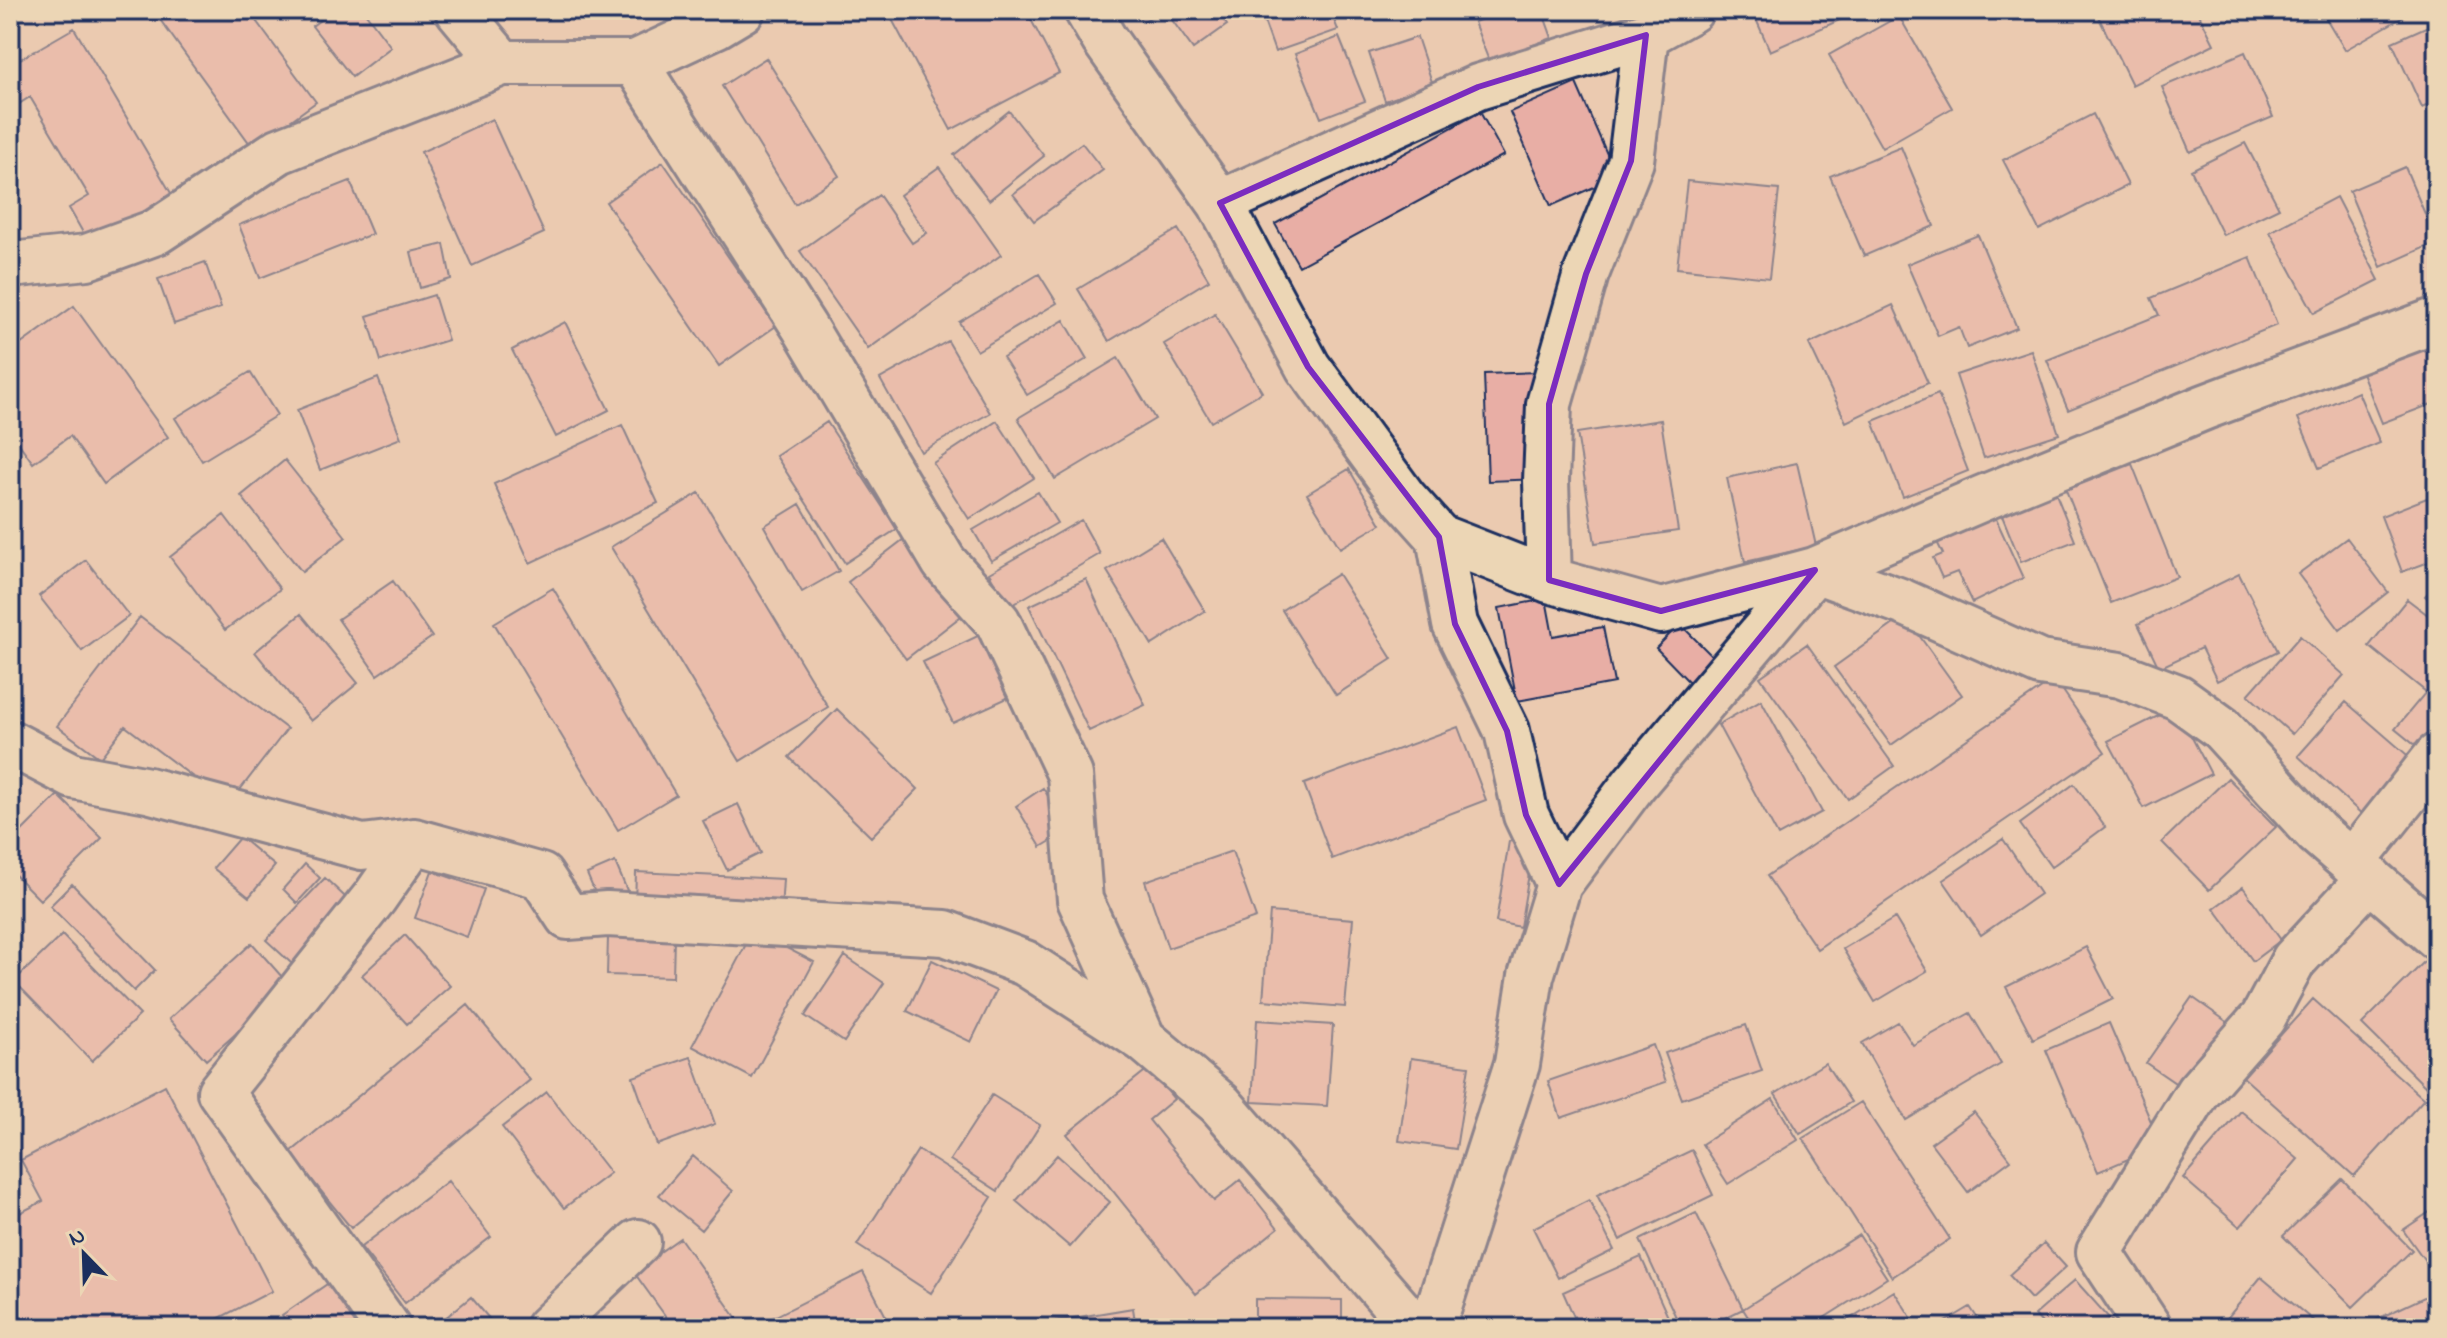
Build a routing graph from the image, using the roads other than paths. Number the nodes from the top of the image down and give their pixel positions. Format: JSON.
{"nodes":[{"id":1,"x":458,"y":10,"type":"edge"},
{"id":2,"x":742,"y":10,"type":"edge"},
{"id":3,"x":1087,"y":10,"type":"edge"},
{"id":4,"x":1691,"y":10,"type":"edge"},
{"id":5,"x":1646,"y":35,"type":"junction"},
{"id":6,"x":502,"y":63,"type":"junction"},
{"id":7,"x":635,"y":63,"type":"junction"},
{"id":8,"x":1220,"y":203,"type":"junction"},
{"id":9,"x":10,"y":265,"type":"edge"},
{"id":10,"x":2437,"y":320,"type":"edge"},
{"id":11,"x":1439,"y":537,"type":"junction"},
{"id":12,"x":1815,"y":570,"type":"junction"},
{"id":13,"x":1549,"y":580,"type":"junction"},
{"id":14,"x":10,"y":743,"type":"edge"},
{"id":15,"x":2437,"y":756,"type":"edge"},
{"id":16,"x":414,"y":841,"type":"junction"},
{"id":17,"x":2361,"y":870,"type":"junction"},
{"id":18,"x":1559,"y":884,"type":"junction"},
{"id":19,"x":2437,"y":937,"type":"edge"},
{"id":20,"x":1143,"y":1039,"type":"junction"},
{"id":21,"x":638,"y":1242,"type":"dead end"},
{"id":22,"x":388,"y":1328,"type":"edge"},
{"id":23,"x":548,"y":1328,"type":"edge"},
{"id":24,"x":1415,"y":1328,"type":"edge"},
{"id":25,"x":1432,"y":1328,"type":"edge"},
{"id":26,"x":2149,"y":1328,"type":"edge"}],
"edges":[{"from":1,"to":6,"type":"street"},
{"from":2,"to":7,"type":"street"},
{"from":3,"to":8,"type":"street"},
{"from":4,"to":5,"type":"street"},
{"from":5,"to":8,"type":"street"},
{"from":5,"to":13,"type":"street"},
{"from":6,"to":7,"type":"street"},
{"from":6,"to":9,"type":"street"},
{"from":7,"to":20,"type":"street"},
{"from":8,"to":11,"type":"street"},
{"from":10,"to":12,"type":"street"},
{"from":11,"to":13,"type":"street"},
{"from":11,"to":18,"type":"street"},
{"from":12,"to":13,"type":"street"},
{"from":12,"to":17,"type":"street"},
{"from":12,"to":18,"type":"street"},
{"from":14,"to":16,"type":"street"},
{"from":15,"to":17,"type":"street"},
{"from":16,"to":20,"type":"street"},
{"from":16,"to":22,"type":"street"},
{"from":17,"to":19,"type":"street"},
{"from":17,"to":26,"type":"street"},
{"from":18,"to":25,"type":"street"},
{"from":20,"to":24,"type":"street"},
{"from":21,"to":23,"type":"street"}]}
